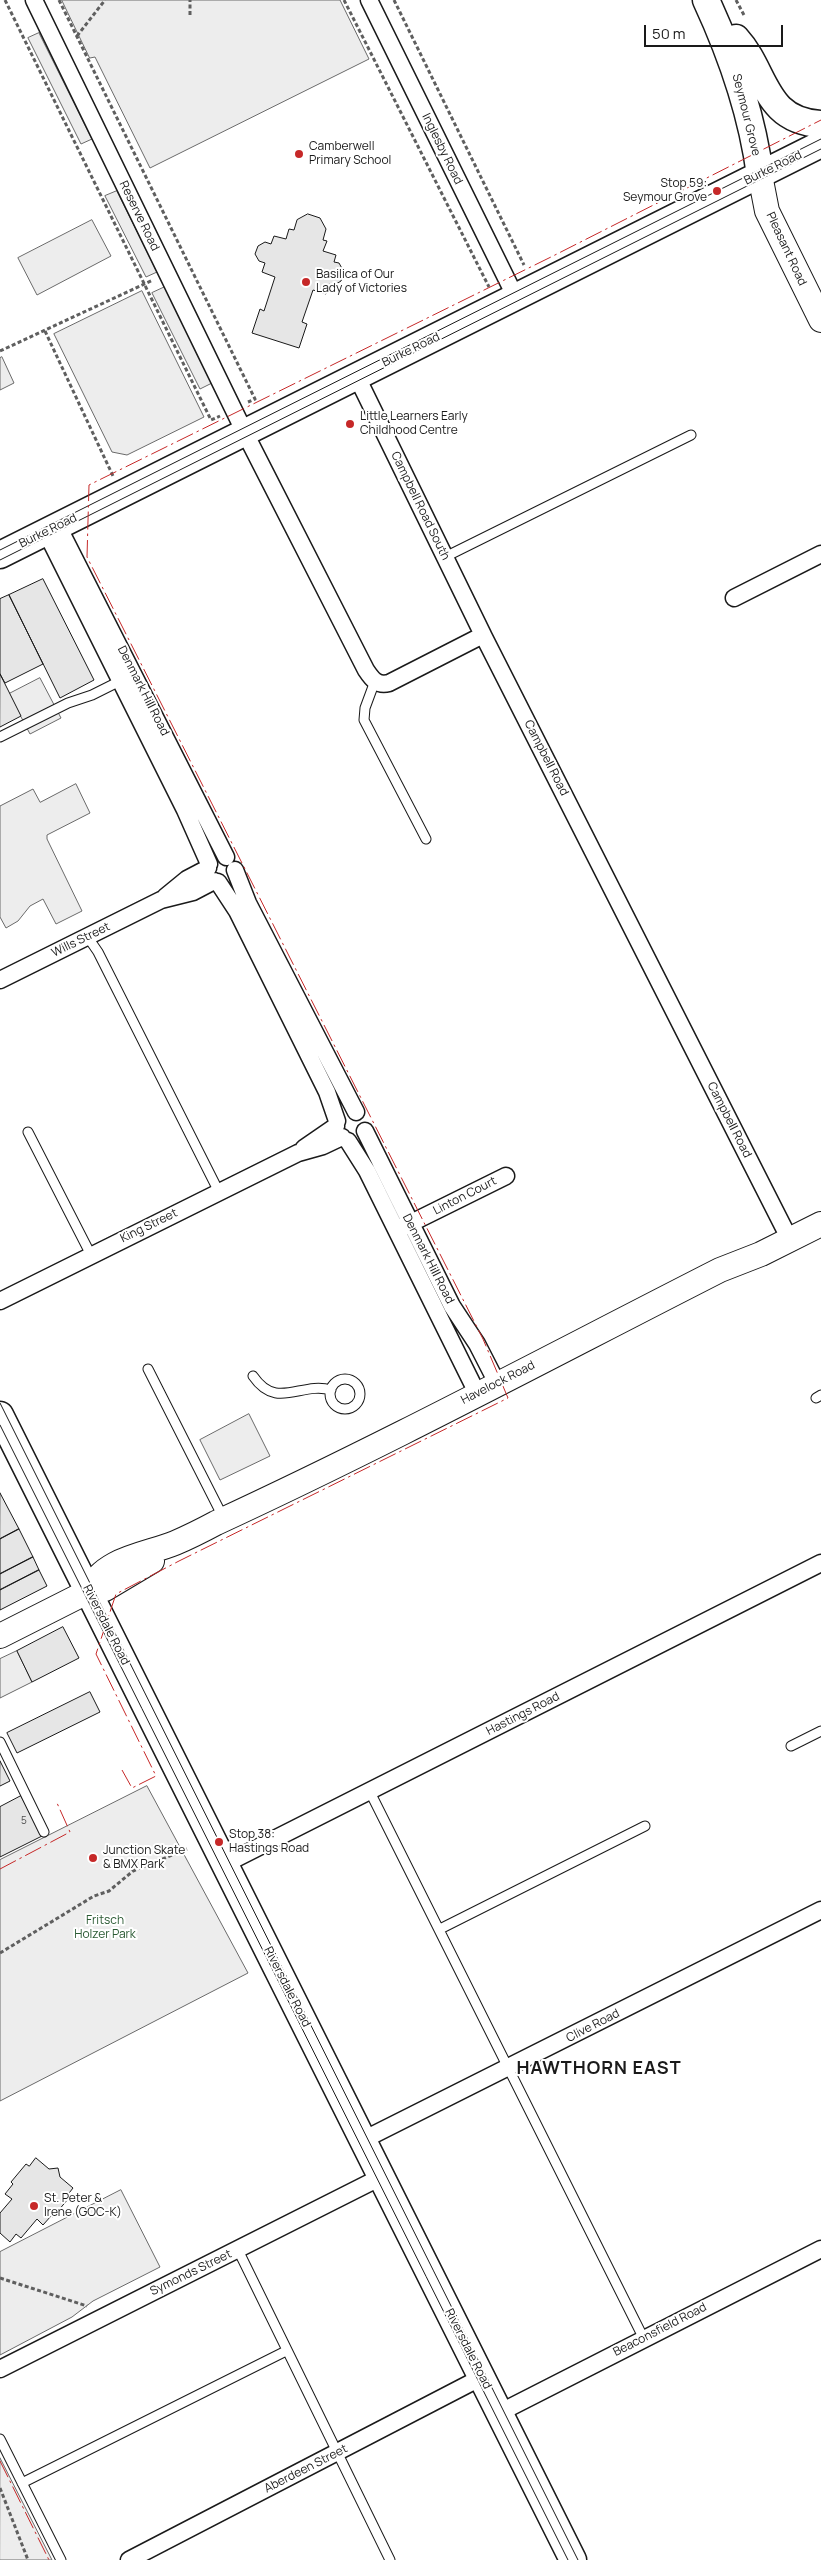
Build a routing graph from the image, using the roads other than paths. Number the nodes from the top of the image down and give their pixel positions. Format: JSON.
{"nodes":[{"id":1,"x":34,"y":0,"type":"edge"},
{"id":2,"x":369,"y":0,"type":"edge"},
{"id":3,"x":708,"y":5,"type":"edge"},
{"id":4,"x":821,"y":124,"type":"edge"},
{"id":5,"x":821,"y":144,"type":"edge"},
{"id":6,"x":760,"y":175,"type":"junction"},
{"id":7,"x":508,"y":302,"type":"junction"},
{"id":8,"x":821,"y":320,"type":"edge"},
{"id":9,"x":357,"y":377,"type":"junction"},
{"id":10,"x":245,"y":433,"type":"junction"},
{"id":11,"x":691,"y":435,"type":"dead end"},
{"id":12,"x":52,"y":529,"type":"junction"},
{"id":13,"x":821,"y":554,"type":"edge"},
{"id":14,"x":0,"y":555,"type":"edge"},
{"id":15,"x":445,"y":557,"type":"junction"},
{"id":16,"x":734,"y":598,"type":"dead end"},
{"id":17,"x":483,"y":635,"type":"junction"},
{"id":18,"x":127,"y":677,"type":"junction"},
{"id":19,"x":374,"y":681,"type":"junction"},
{"id":20,"x":0,"y":737,"type":"edge"},
{"id":21,"x":426,"y":839,"type":"dead end"},
{"id":22,"x":230,"y":863,"type":"junction"},
{"id":23,"x":212,"y":874,"type":"junction"},
{"id":24,"x":87,"y":936,"type":"junction"},
{"id":25,"x":0,"y":980,"type":"edge"},
{"id":26,"x":356,"y":1112,"type":"junction"},
{"id":27,"x":341,"y":1131,"type":"junction"},
{"id":28,"x":365,"y":1131,"type":"junction"},
{"id":29,"x":28,"y":1132,"type":"dead end"},
{"id":30,"x":506,"y":1176,"type":"dead end"},
{"id":31,"x":219,"y":1192,"type":"junction"},
{"id":32,"x":821,"y":1224,"type":"edge"},
{"id":33,"x":404,"y":1227,"type":"junction"},
{"id":34,"x":790,"y":1240,"type":"junction"},
{"id":35,"x":91,"y":1255,"type":"junction"},
{"id":36,"x":0,"y":1301,"type":"edge"},
{"id":37,"x":148,"y":1368,"type":"dead end"},
{"id":38,"x":252,"y":1376,"type":"dead end"},
{"id":39,"x":487,"y":1388,"type":"junction"},
{"id":40,"x":331,"y":1390,"type":"dead end"},
{"id":41,"x":0,"y":1414,"type":"edge"},
{"id":42,"x":224,"y":1520,"type":"junction"},
{"id":43,"x":821,"y":1563,"type":"edge"},
{"id":44,"x":89,"y":1591,"type":"junction"},
{"id":45,"x":0,"y":1636,"type":"edge"},
{"id":46,"x":821,"y":1731,"type":"edge"},
{"id":47,"x":0,"y":1742,"type":"edge"},
{"id":48,"x":791,"y":1746,"type":"dead end"},
{"id":49,"x":370,"y":1792,"type":"junction"},
{"id":50,"x":645,"y":1826,"type":"dead end"},
{"id":51,"x":44,"y":1832,"type":"dead end"},
{"id":52,"x":225,"y":1864,"type":"junction"},
{"id":53,"x":821,"y":1910,"type":"edge"},
{"id":54,"x":440,"y":1928,"type":"junction"},
{"id":55,"x":510,"y":2068,"type":"junction"},
{"id":56,"x":363,"y":2140,"type":"junction"},
{"id":57,"x":381,"y":2177,"type":"junction"},
{"id":58,"x":821,"y":2249,"type":"edge"},
{"id":59,"x":238,"y":2250,"type":"junction"},
{"id":60,"x":644,"y":2339,"type":"junction"},
{"id":61,"x":286,"y":2351,"type":"junction"},
{"id":62,"x":0,"y":2369,"type":"edge"},
{"id":63,"x":482,"y":2377,"type":"junction"},
{"id":64,"x":499,"y":2413,"type":"junction"},
{"id":65,"x":0,"y":2439,"type":"edge"},
{"id":66,"x":337,"y":2454,"type":"junction"},
{"id":67,"x":22,"y":2483,"type":"junction"},
{"id":68,"x":61,"y":2560,"type":"edge"},
{"id":69,"x":129,"y":2560,"type":"edge"},
{"id":70,"x":389,"y":2560,"type":"edge"},
{"id":71,"x":573,"y":2560,"type":"edge"}],
"edges":[{"from":1,"to":10,"type":"street","name":"Reserve Road"},
{"from":2,"to":7,"type":"street","name":"Inglesby Road"},
{"from":3,"to":4,"type":"main road"},
{"from":3,"to":6,"type":"main road","name":"Seymour Grove"},
{"from":5,"to":6,"type":"main road","name":"Burke Road"},
{"from":6,"to":7,"type":"main road","name":"Burke Road"},
{"from":6,"to":8,"type":"street","name":"Pleasant Road"},
{"from":7,"to":9,"type":"main road","name":"Burke Road"},
{"from":9,"to":10,"type":"main road","name":"Burke Road"},
{"from":9,"to":15,"type":"street","name":"Campbell Road South"},
{"from":10,"to":12,"type":"main road","name":"Burke Road"},
{"from":10,"to":19,"type":"street"},
{"from":11,"to":15,"type":"lane"},
{"from":12,"to":14,"type":"main road","name":"Burke Road"},
{"from":12,"to":18,"type":"street","name":"Denmark Hill Road"},
{"from":13,"to":16,"type":"street"},
{"from":15,"to":17,"type":"street","name":"Campbell Road South"},
{"from":17,"to":19,"type":"street"},
{"from":17,"to":34,"type":"street","name":"Campbell Road"},
{"from":18,"to":20,"type":"lane"},
{"from":18,"to":22,"type":"street","name":"Denmark Hill Road"},
{"from":18,"to":23,"type":"street","name":"Denmark Hill Road"},
{"from":19,"to":21,"type":"lane"},
{"from":22,"to":23,"type":"street"},
{"from":22,"to":23,"type":"street"},
{"from":22,"to":26,"type":"street","name":"Denmark Hill Road"},
{"from":23,"to":24,"type":"street","name":"Wills Street"},
{"from":23,"to":27,"type":"street","name":"Denmark Hill Road"},
{"from":24,"to":25,"type":"street","name":"Wills Street"},
{"from":24,"to":31,"type":"lane"},
{"from":26,"to":27,"type":"street"},
{"from":26,"to":28,"type":"street"},
{"from":27,"to":28,"type":"street"},
{"from":27,"to":31,"type":"street","name":"King Street"},
{"from":27,"to":33,"type":"street","name":"Denmark Hill Road"},
{"from":28,"to":33,"type":"street","name":"Denmark Hill Road"},
{"from":29,"to":35,"type":"lane"},
{"from":30,"to":33,"type":"street","name":"Linton Court"},
{"from":31,"to":35,"type":"street","name":"King Street"},
{"from":32,"to":34,"type":"street","name":"Havelock Road"},
{"from":33,"to":39,"type":"street","name":"Denmark Hill Road"},
{"from":34,"to":39,"type":"street","name":"Havelock Road"},
{"from":35,"to":36,"type":"street","name":"King Street"},
{"from":37,"to":42,"type":"lane"},
{"from":38,"to":40,"type":"lane"},
{"from":39,"to":42,"type":"street","name":"Havelock Road"},
{"from":41,"to":44,"type":"main road","name":"Riversdale Road"},
{"from":42,"to":44,"type":"street","name":"Havelock Road"},
{"from":43,"to":49,"type":"street","name":"Hastings Road"},
{"from":44,"to":45,"type":"street","name":"Havelock Road"},
{"from":44,"to":52,"type":"main road","name":"Riversdale Road"},
{"from":46,"to":48,"type":"lane"},
{"from":47,"to":51,"type":"lane"},
{"from":49,"to":52,"type":"street","name":"Hastings Road"},
{"from":49,"to":54,"type":"lane"},
{"from":50,"to":54,"type":"lane"},
{"from":52,"to":56,"type":"main road","name":"Riversdale Road"},
{"from":53,"to":55,"type":"street","name":"Clive Road"},
{"from":54,"to":55,"type":"lane"},
{"from":55,"to":56,"type":"street","name":"Clive Road"},
{"from":55,"to":60,"type":"lane"},
{"from":56,"to":57,"type":"main road","name":"Riversdale Road"},
{"from":57,"to":59,"type":"street","name":"Symonds Street"},
{"from":57,"to":63,"type":"main road","name":"Riversdale Road"},
{"from":58,"to":60,"type":"street","name":"Beaconsfield Road"},
{"from":59,"to":61,"type":"lane"},
{"from":59,"to":62,"type":"street","name":"Symonds Street"},
{"from":60,"to":64,"type":"street","name":"Beaconsfield Road"},
{"from":61,"to":66,"type":"lane"},
{"from":61,"to":67,"type":"lane"},
{"from":63,"to":64,"type":"main road","name":"Riversdale Road"},
{"from":63,"to":66,"type":"street","name":"Aberdeen Street"},
{"from":64,"to":71,"type":"main road","name":"Riversdale Road"},
{"from":65,"to":67,"type":"lane"},
{"from":66,"to":69,"type":"street","name":"Aberdeen Street"},
{"from":66,"to":70,"type":"lane"},
{"from":67,"to":68,"type":"lane"}]}
